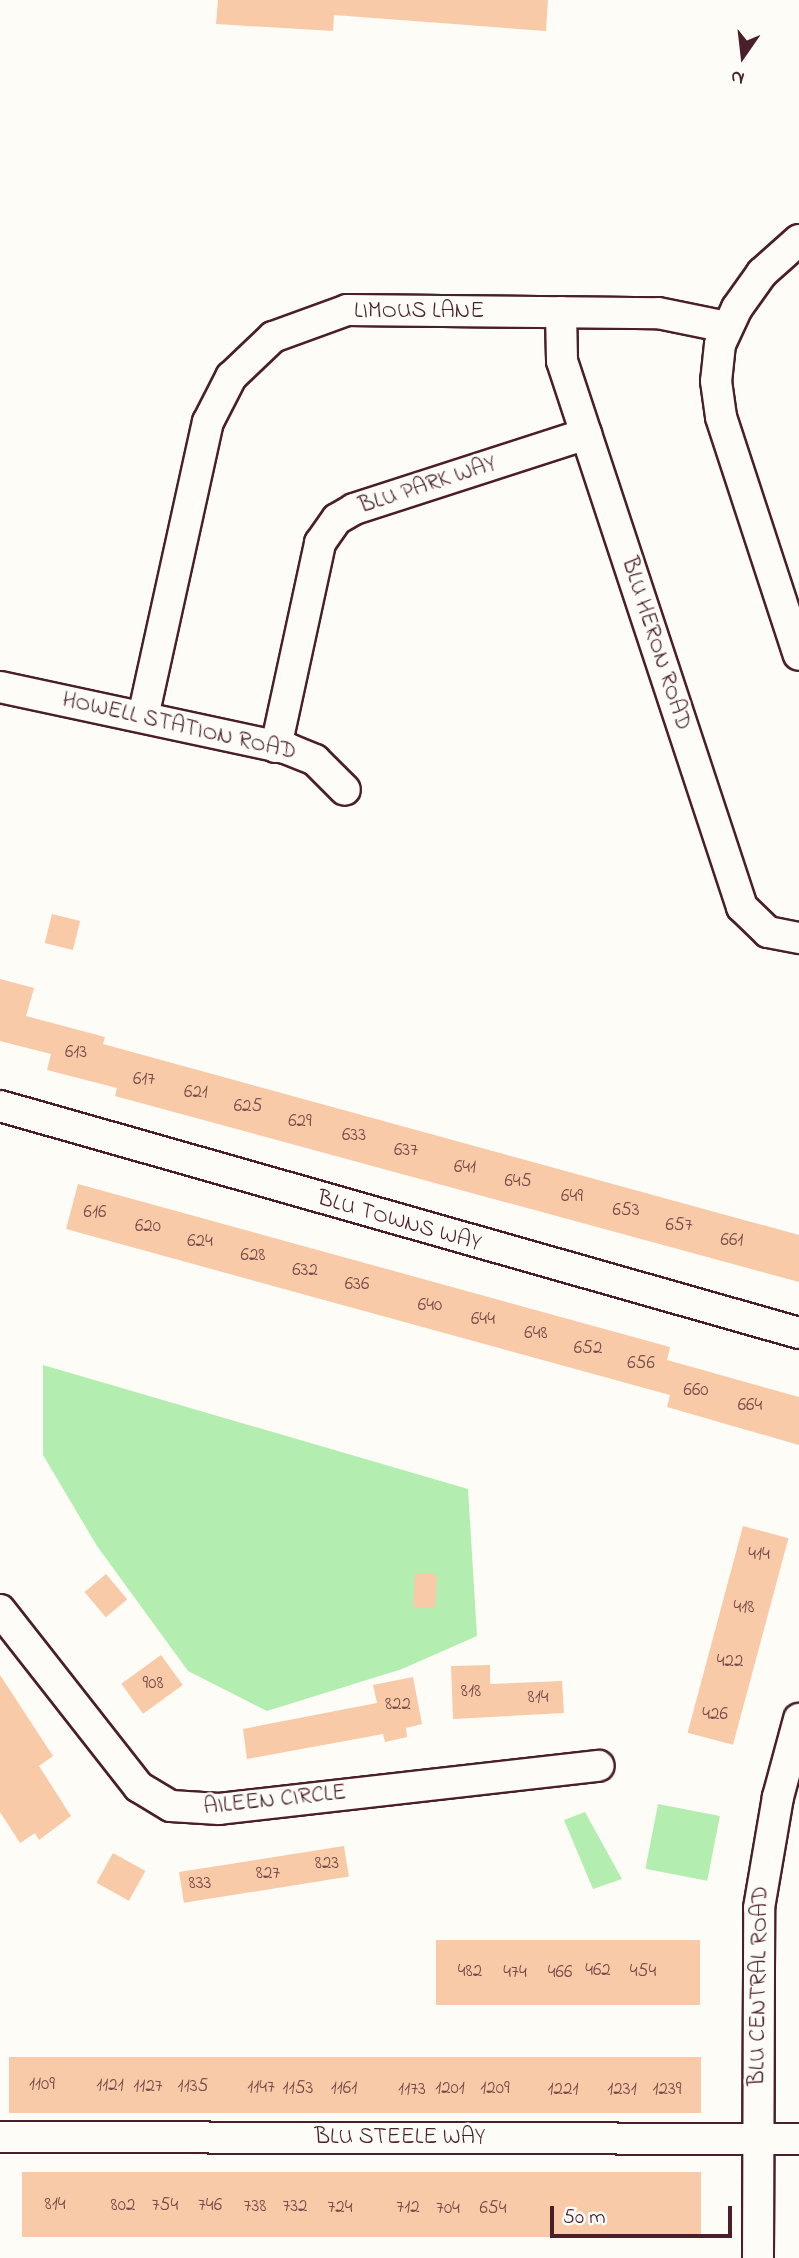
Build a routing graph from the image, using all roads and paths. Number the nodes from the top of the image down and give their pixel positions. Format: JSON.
{"nodes":[{"id":1,"x":799,"y":240,"type":"edge"},
{"id":2,"x":561,"y":313,"type":"junction"},
{"id":3,"x":727,"y":327,"type":"junction"},
{"id":4,"x":586,"y":434,"type":"junction"},
{"id":5,"x":799,"y":655,"type":"edge"},
{"id":6,"x":0,"y":687,"type":"edge"},
{"id":7,"x":144,"y":717,"type":"junction"},
{"id":8,"x":276,"y":747,"type":"junction"},
{"id":9,"x":345,"y":790,"type":"dead end"},
{"id":10,"x":799,"y":938,"type":"edge"},
{"id":11,"x":0,"y":1106,"type":"edge"},
{"id":12,"x":799,"y":1333,"type":"edge"},
{"id":13,"x":0,"y":1610,"type":"edge"},
{"id":14,"x":799,"y":1719,"type":"edge"},
{"id":15,"x":599,"y":1766,"type":"dead end"},
{"id":16,"x":0,"y":2137,"type":"edge"},
{"id":17,"x":758,"y":2139,"type":"junction"},
{"id":18,"x":799,"y":2139,"type":"edge"},
{"id":19,"x":758,"y":2258,"type":"edge"}],
"edges":[{"from":1,"to":3,"type":"street"},
{"from":2,"to":3,"type":"street","name":"LIMOUS LANE"},
{"from":2,"to":4,"type":"street","name":"BLU HERON ROAD"},
{"from":2,"to":7,"type":"street","name":"LIMOUS LANE"},
{"from":3,"to":5,"type":"street"},
{"from":4,"to":8,"type":"street","name":"BLU PARK WAY"},
{"from":4,"to":10,"type":"street","name":"BLU HERON ROAD"},
{"from":6,"to":7,"type":"street","name":"HOWELL STATION ROAD"},
{"from":7,"to":8,"type":"street","name":"HOWELL STATION ROAD"},
{"from":8,"to":9,"type":"street","name":"HOWELL STATION ROAD"},
{"from":11,"to":12,"type":"street","name":"BLU TOWNS WAY"},
{"from":13,"to":15,"type":"street","name":"AILEEN CIRCLE"},
{"from":14,"to":17,"type":"street","name":"BLU CENTRAL ROAD"},
{"from":16,"to":17,"type":"street","name":"BLU STEELE WAY"},
{"from":17,"to":18,"type":"street","name":"BLU STEELE WAY"},
{"from":17,"to":19,"type":"street","name":"BLU CENTRAL ROAD"}]}
